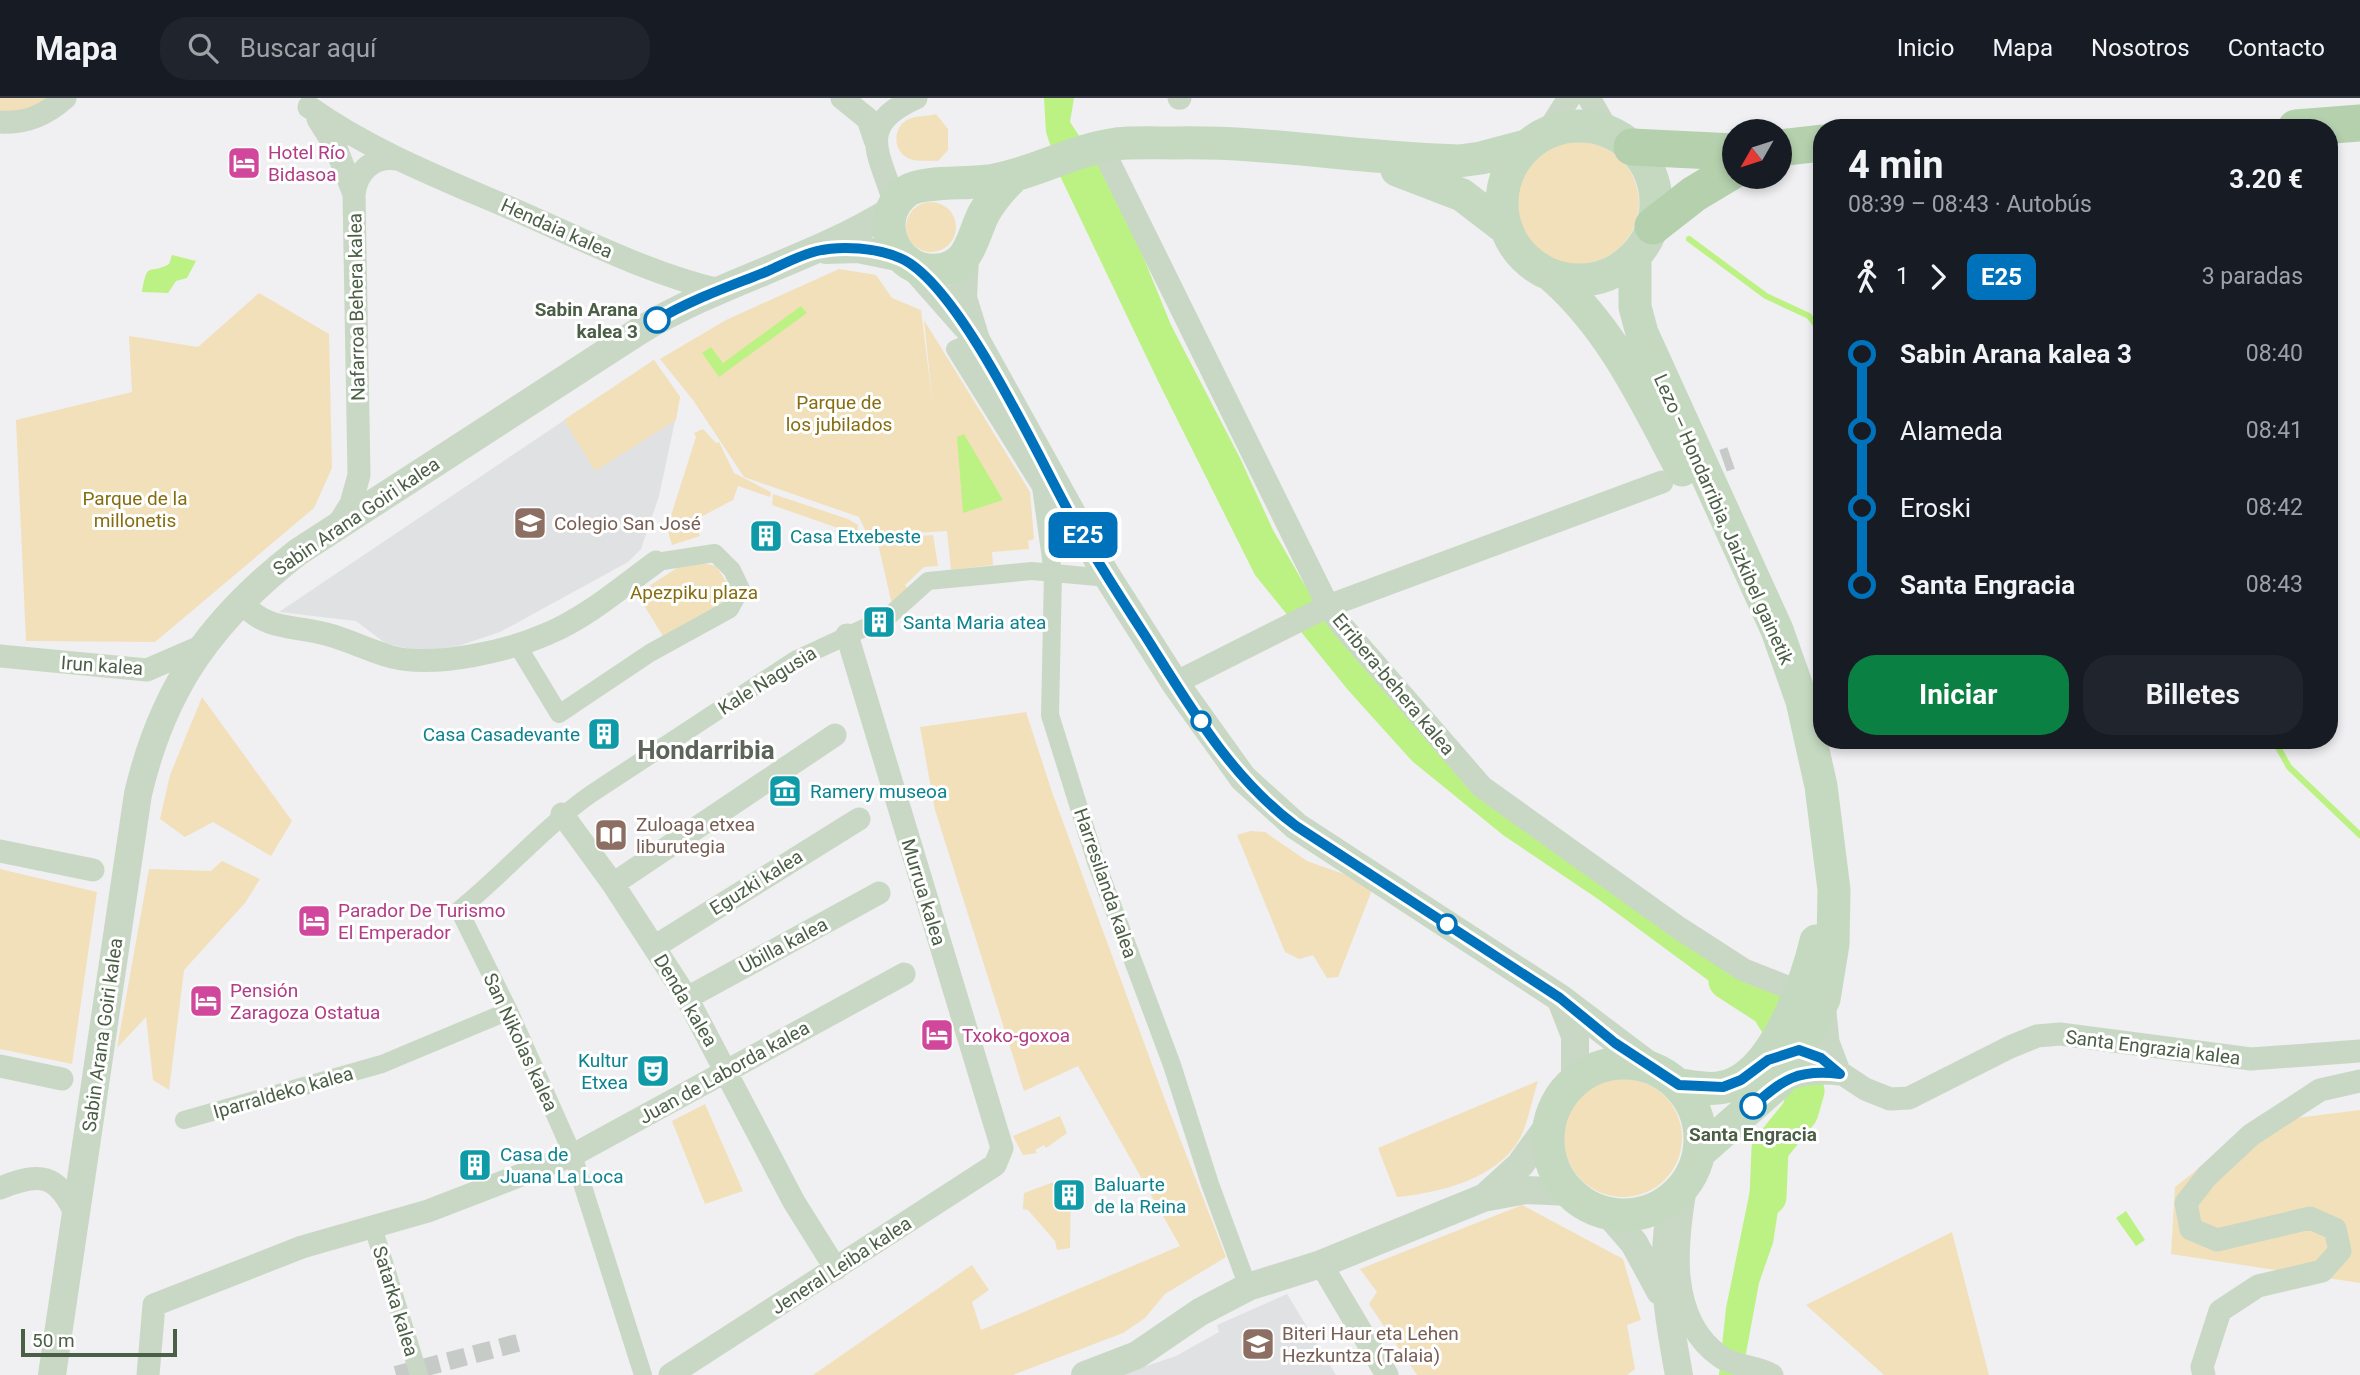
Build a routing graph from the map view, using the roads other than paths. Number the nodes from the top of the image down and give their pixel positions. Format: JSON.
{"nodes":[{"id":1,"x":65,"y":98,"type":"edge"},
{"id":2,"x":842,"y":98,"type":"edge"},
{"id":3,"x":916,"y":98,"type":"edge"},
{"id":4,"x":1569,"y":98,"type":"edge"},
{"id":5,"x":1589,"y":98,"type":"edge"},
{"id":6,"x":305,"y":102,"type":"edge"},
{"id":7,"x":0,"y":122,"type":"edge"},
{"id":8,"x":2360,"y":122,"type":"edge"},
{"id":9,"x":2338,"y":124,"type":"edge"},
{"id":10,"x":1537,"y":139,"type":"junction"},
{"id":11,"x":1620,"y":139,"type":"junction"},
{"id":12,"x":2338,"y":139,"type":"edge"},
{"id":13,"x":2360,"y":139,"type":"edge"},
{"id":14,"x":877,"y":143,"type":"junction"},
{"id":15,"x":1313,"y":148,"type":"junction"},
{"id":16,"x":1722,"y":151,"type":"edge"},
{"id":17,"x":1113,"y":152,"type":"junction"},
{"id":18,"x":397,"y":159,"type":"junction"},
{"id":19,"x":1014,"y":176,"type":"junction"},
{"id":20,"x":1722,"y":177,"type":"edge"},
{"id":21,"x":354,"y":194,"type":"junction"},
{"id":22,"x":913,"y":196,"type":"junction"},
{"id":23,"x":1653,"y":226,"type":"junction"},
{"id":24,"x":1505,"y":228,"type":"junction"},
{"id":25,"x":970,"y":243,"type":"junction"},
{"id":26,"x":817,"y":251,"type":"junction"},
{"id":27,"x":1634,"y":257,"type":"junction"},
{"id":28,"x":907,"y":262,"type":"junction"},
{"id":29,"x":1553,"y":276,"type":"junction"},
{"id":30,"x":719,"y":290,"type":"junction"},
{"id":31,"x":976,"y":340,"type":"junction"},
{"id":32,"x":1661,"y":482,"type":"dead end"},
{"id":33,"x":337,"y":527,"type":"junction"},
{"id":34,"x":656,"y":562,"type":"joint"},
{"id":35,"x":1053,"y":573,"type":"junction"},
{"id":36,"x":1105,"y":573,"type":"junction"},
{"id":37,"x":240,"y":601,"type":"junction"},
{"id":38,"x":1326,"y":607,"type":"junction"},
{"id":39,"x":847,"y":635,"type":"junction"},
{"id":40,"x":516,"y":643,"type":"junction"},
{"id":41,"x":200,"y":647,"type":"junction"},
{"id":42,"x":0,"y":656,"type":"edge"},
{"id":43,"x":1175,"y":683,"type":"junction"},
{"id":44,"x":835,"y":734,"type":"dead end"},
{"id":45,"x":562,"y":814,"type":"junction"},
{"id":46,"x":859,"y":819,"type":"dead end"},
{"id":47,"x":0,"y":851,"type":"edge"},
{"id":48,"x":93,"y":870,"type":"dead end"},
{"id":49,"x":612,"y":884,"type":"junction"},
{"id":50,"x":879,"y":893,"type":"dead end"},
{"id":51,"x":459,"y":910,"type":"joint"},
{"id":52,"x":654,"y":947,"type":"junction"},
{"id":53,"x":904,"y":974,"type":"dead end"},
{"id":54,"x":687,"y":998,"type":"junction"},
{"id":55,"x":1560,"y":998,"type":"junction"},
{"id":56,"x":509,"y":1012,"type":"junction"},
{"id":57,"x":1812,"y":1033,"type":"junction"},
{"id":58,"x":2360,"y":1051,"type":"edge"},
{"id":59,"x":0,"y":1066,"type":"edge"},
{"id":60,"x":1650,"y":1066,"type":"junction"},
{"id":61,"x":727,"y":1072,"type":"junction"},
{"id":62,"x":1763,"y":1078,"type":"junction"},
{"id":63,"x":62,"y":1079,"type":"dead end"},
{"id":64,"x":1575,"y":1080,"type":"junction"},
{"id":65,"x":2360,"y":1081,"type":"edge"},
{"id":66,"x":1679,"y":1085,"type":"junction"},
{"id":67,"x":184,"y":1120,"type":"dead end"},
{"id":68,"x":1549,"y":1125,"type":"junction"},
{"id":69,"x":1002,"y":1148,"type":"joint"},
{"id":70,"x":1700,"y":1152,"type":"junction"},
{"id":71,"x":573,"y":1155,"type":"junction"},
{"id":72,"x":0,"y":1188,"type":"edge"},
{"id":73,"x":1679,"y":1191,"type":"junction"},
{"id":74,"x":1570,"y":1192,"type":"junction"},
{"id":75,"x":1483,"y":1198,"type":"junction"},
{"id":76,"x":1608,"y":1213,"type":"junction"},
{"id":77,"x":76,"y":1215,"type":"junction"},
{"id":78,"x":373,"y":1227,"type":"junction"},
{"id":79,"x":1321,"y":1264,"type":"junction"},
{"id":80,"x":836,"y":1269,"type":"junction"},
{"id":81,"x":1248,"y":1287,"type":"junction"},
{"id":82,"x":1668,"y":1317,"type":"junction"},
{"id":83,"x":1762,"y":1372,"type":"edge"},
{"id":84,"x":52,"y":1375,"type":"edge"},
{"id":85,"x":148,"y":1375,"type":"edge"},
{"id":86,"x":419,"y":1375,"type":"edge"},
{"id":87,"x":643,"y":1375,"type":"edge"},
{"id":88,"x":670,"y":1375,"type":"edge"},
{"id":89,"x":1085,"y":1375,"type":"edge"},
{"id":90,"x":1387,"y":1375,"type":"edge"},
{"id":91,"x":1679,"y":1375,"type":"edge"},
{"id":92,"x":2204,"y":1375,"type":"edge"}],
"edges":[{"from":1,"to":7,"type":"street"},
{"from":2,"to":14,"type":"street"},
{"from":3,"to":14,"type":"street"},
{"from":4,"to":10,"type":"street"},
{"from":5,"to":11,"type":"street"},
{"from":6,"to":18,"type":"street","name":"Hendaia kalea"},
{"from":6,"to":21,"type":"street","name":"Nafarroa Behera kalea"},
{"from":8,"to":9,"type":"main road"},
{"from":10,"to":11,"type":"main road"},
{"from":10,"to":15,"type":"main road"},
{"from":10,"to":24,"type":"main road"},
{"from":11,"to":16,"type":"main road"},
{"from":11,"to":23,"type":"main road"},
{"from":12,"to":13,"type":"main road"},
{"from":14,"to":22,"type":"street"},
{"from":15,"to":17,"type":"main road"},
{"from":15,"to":24,"type":"main road"},
{"from":17,"to":19,"type":"main road"},
{"from":17,"to":38,"type":"street","name":"Erribera-behera kalea"},
{"from":18,"to":21,"type":"street"},
{"from":18,"to":30,"type":"street","name":"Hendaia kalea"},
{"from":19,"to":22,"type":"main road"},
{"from":19,"to":25,"type":"main road"},
{"from":20,"to":23,"type":"main road"},
{"from":21,"to":33,"type":"street","name":"Nafarroa Behera kalea"},
{"from":22,"to":25,"type":"main road"},
{"from":22,"to":26,"type":"street","name":"Sabin Arana Goiri kalea"},
{"from":22,"to":28,"type":"main road"},
{"from":23,"to":27,"type":"main road"},
{"from":24,"to":29,"type":"main road"},
{"from":25,"to":28,"type":"main road"},
{"from":25,"to":31,"type":"street"},
{"from":26,"to":28,"type":"street","name":"Sabin Arana Goiri kalea"},
{"from":26,"to":30,"type":"street","name":"Sabin Arana Goiri kalea"},
{"from":27,"to":29,"type":"main road"},
{"from":27,"to":57,"type":"main road","name":"Lezo – Hondarribia, Jaizkibel gainetik"},
{"from":28,"to":31,"type":"street"},
{"from":29,"to":57,"type":"main road","name":"Lezo – Hondarribia, Jaizkibel gainetik"},
{"from":30,"to":33,"type":"street","name":"Sabin Arana Goiri kalea"},
{"from":31,"to":35,"type":"street","name":"Harresilanda kalea"},
{"from":31,"to":36,"type":"street"},
{"from":32,"to":38,"type":"street"},
{"from":33,"to":37,"type":"street","name":"Sabin Arana Goiri kalea"},
{"from":34,"to":40,"type":"street"},
{"from":34,"to":40,"type":"street"},
{"from":35,"to":36,"type":"street","name":"Kale Nagusia"},
{"from":35,"to":39,"type":"street","name":"Kale Nagusia"},
{"from":35,"to":81,"type":"street","name":"Harresilanda kalea"},
{"from":36,"to":43,"type":"street"},
{"from":37,"to":40,"type":"street"},
{"from":37,"to":41,"type":"street","name":"Sabin Arana Goiri kalea"},
{"from":38,"to":43,"type":"street"},
{"from":38,"to":57,"type":"street","name":"Erribera-behera kalea"},
{"from":39,"to":45,"type":"street","name":"Kale Nagusia"},
{"from":39,"to":69,"type":"street","name":"Murrua kalea"},
{"from":41,"to":42,"type":"street","name":"Irun kalea"},
{"from":41,"to":77,"type":"street","name":"Sabin Arana Goiri kalea"},
{"from":43,"to":55,"type":"street"},
{"from":44,"to":49,"type":"street"},
{"from":45,"to":49,"type":"street","name":"Denda kalea"},
{"from":45,"to":51,"type":"street","name":"Kale Nagusia"},
{"from":46,"to":52,"type":"street","name":"Eguzki kalea"},
{"from":47,"to":48,"type":"street"},
{"from":49,"to":52,"type":"street","name":"Denda kalea"},
{"from":50,"to":54,"type":"street","name":"Ubilla kalea"},
{"from":51,"to":56,"type":"street","name":"San Nikolas kalea"},
{"from":52,"to":54,"type":"street","name":"Denda kalea"},
{"from":53,"to":61,"type":"street","name":"Juan de Laborda kalea"},
{"from":54,"to":61,"type":"street","name":"Denda kalea"},
{"from":55,"to":60,"type":"street"},
{"from":55,"to":64,"type":"street"},
{"from":56,"to":67,"type":"street","name":"Iparraldeko kalea"},
{"from":56,"to":71,"type":"street","name":"San Nikolas kalea"},
{"from":57,"to":58,"type":"street","name":"Santa Engrazia kalea"},
{"from":57,"to":62,"type":"main road","name":"Lezo – Hondarribia, Jaizkibel gainetik"},
{"from":57,"to":62,"type":"main road","name":"Lezo – Hondarribia, Jaizkibel gainetik"},
{"from":59,"to":63,"type":"street"},
{"from":60,"to":64,"type":"main road"},
{"from":60,"to":66,"type":"main road"},
{"from":61,"to":71,"type":"street","name":"Juan de Laborda kalea"},
{"from":61,"to":80,"type":"street","name":"Denda kalea"},
{"from":62,"to":66,"type":"main road"},
{"from":62,"to":70,"type":"main road","name":"Lezo – Hondarribia, Jaizkibel gainetik"},
{"from":64,"to":68,"type":"main road"},
{"from":65,"to":92,"type":"street"},
{"from":66,"to":70,"type":"main road"},
{"from":68,"to":74,"type":"main road"},
{"from":68,"to":75,"type":"street"},
{"from":69,"to":80,"type":"street","name":"Jeneral Leiba kalea"},
{"from":70,"to":73,"type":"main road"},
{"from":71,"to":78,"type":"street","name":"Juan de Laborda kalea"},
{"from":71,"to":87,"type":"street","name":"San Nikolas kalea"},
{"from":72,"to":77,"type":"street"},
{"from":73,"to":76,"type":"main road"},
{"from":73,"to":82,"type":"street"},
{"from":73,"to":83,"type":"street"},
{"from":74,"to":75,"type":"street"},
{"from":74,"to":76,"type":"main road"},
{"from":75,"to":79,"type":"street"},
{"from":76,"to":82,"type":"street"},
{"from":77,"to":84,"type":"street","name":"Sabin Arana Goiri kalea"},
{"from":78,"to":85,"type":"street","name":"Juan de Laborda kalea"},
{"from":78,"to":86,"type":"street","name":"Satarka kalea"},
{"from":79,"to":81,"type":"street"},
{"from":79,"to":90,"type":"street"},
{"from":80,"to":88,"type":"street","name":"Jeneral Leiba kalea"},
{"from":81,"to":89,"type":"street"},
{"from":82,"to":91,"type":"street"}]}
